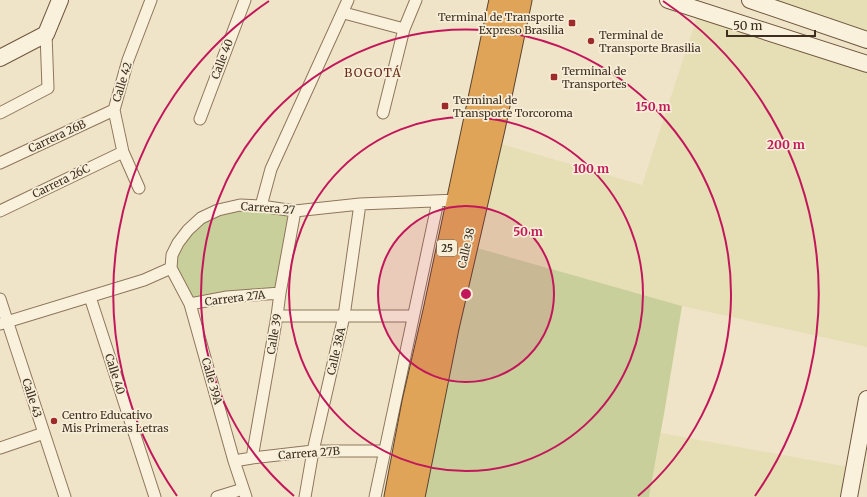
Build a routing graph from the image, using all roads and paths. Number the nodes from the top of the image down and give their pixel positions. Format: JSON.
{"nodes":[{"id":1,"x":60,"y":0,"type":"edge"},
{"id":2,"x":151,"y":0,"type":"edge"},
{"id":3,"x":245,"y":0,"type":"edge"},
{"id":4,"x":348,"y":0,"type":"edge"},
{"id":5,"x":416,"y":0,"type":"edge"},
{"id":6,"x":500,"y":0,"type":"edge"},
{"id":7,"x":521,"y":0,"type":"edge"},
{"id":8,"x":668,"y":0,"type":"edge"},
{"id":9,"x":750,"y":0,"type":"edge"},
{"id":10,"x":344,"y":13,"type":"junction"},
{"id":11,"x":404,"y":29,"type":"junction"},
{"id":12,"x":46,"y":34,"type":"junction"},
{"id":13,"x":867,"y":40,"type":"edge"},
{"id":14,"x":0,"y":58,"type":"edge"},
{"id":15,"x":867,"y":64,"type":"edge"},
{"id":16,"x":114,"y":110,"type":"junction"},
{"id":17,"x":0,"y":112,"type":"edge"},
{"id":18,"x":383,"y":113,"type":"dead end"},
{"id":19,"x":200,"y":119,"type":"dead end"},
{"id":20,"x":122,"y":152,"type":"junction"},
{"id":21,"x":0,"y":163,"type":"edge"},
{"id":22,"x":138,"y":188,"type":"dead end"},
{"id":23,"x":447,"y":200,"type":"junction"},
{"id":24,"x":360,"y":204,"type":"junction"},
{"id":25,"x":261,"y":206,"type":"junction"},
{"id":26,"x":295,"y":210,"type":"junction"},
{"id":27,"x":0,"y":211,"type":"edge"},
{"id":28,"x":171,"y":268,"type":"junction"},
{"id":29,"x":280,"y":293,"type":"junction"},
{"id":30,"x":90,"y":297,"type":"junction"},
{"id":31,"x":0,"y":299,"type":"edge"},
{"id":32,"x":190,"y":304,"type":"junction"},
{"id":33,"x":278,"y":316,"type":"junction"},
{"id":34,"x":344,"y":316,"type":"junction"},
{"id":35,"x":413,"y":316,"type":"junction"},
{"id":36,"x":4,"y":323,"type":"edge"},
{"id":37,"x":867,"y":399,"type":"edge"},
{"id":38,"x":44,"y":433,"type":"junction"},
{"id":39,"x":0,"y":448,"type":"edge"},
{"id":40,"x":313,"y":451,"type":"junction"},
{"id":41,"x":384,"y":451,"type":"junction"},
{"id":42,"x":252,"y":458,"type":"junction"},
{"id":43,"x":234,"y":461,"type":"junction"},
{"id":44,"x":860,"y":470,"type":"edge"},
{"id":45,"x":245,"y":493,"type":"edge"},
{"id":46,"x":65,"y":497,"type":"edge"},
{"id":47,"x":155,"y":497,"type":"edge"},
{"id":48,"x":217,"y":497,"type":"edge"},
{"id":49,"x":305,"y":497,"type":"edge"},
{"id":50,"x":375,"y":497,"type":"edge"},
{"id":51,"x":395,"y":497,"type":"edge"},
{"id":52,"x":414,"y":497,"type":"edge"},
{"id":53,"x":849,"y":497,"type":"edge"}],
"edges":[{"from":1,"to":12,"type":"main road"},
{"from":2,"to":16,"type":"street","name":"Calle 42"},
{"from":3,"to":19,"type":"street","name":"Calle 40"},
{"from":4,"to":10,"type":"street"},
{"from":5,"to":11,"type":"street"},
{"from":6,"to":23,"type":"highway","name":"Calle 38","number":"25"},
{"from":7,"to":52,"type":"highway","name":"Calle 38","number":"25"},
{"from":8,"to":15,"type":"main road"},
{"from":9,"to":13,"type":"main road"},
{"from":10,"to":11,"type":"street"},
{"from":10,"to":25,"type":"street"},
{"from":11,"to":18,"type":"street"},
{"from":12,"to":14,"type":"main road"},
{"from":12,"to":17,"type":"street"},
{"from":16,"to":20,"type":"street","name":"Calle 42"},
{"from":16,"to":21,"type":"street","name":"Carrera 26B"},
{"from":20,"to":22,"type":"street","name":"Calle 42"},
{"from":20,"to":27,"type":"street","name":"Carrera 26C"},
{"from":23,"to":24,"type":"street","name":"Carrera 27"},
{"from":23,"to":35,"type":"street"},
{"from":23,"to":51,"type":"highway","name":"Calle 38","number":"25"},
{"from":24,"to":26,"type":"street","name":"Carrera 27"},
{"from":24,"to":34,"type":"street","name":"Calle 38A"},
{"from":25,"to":26,"type":"street","name":"Carrera 27"},
{"from":25,"to":28,"type":"street","name":"Carrera 27"},
{"from":26,"to":29,"type":"street","name":"Calle 39"},
{"from":28,"to":30,"type":"street"},
{"from":28,"to":32,"type":"street","name":"Calle 39A"},
{"from":29,"to":32,"type":"street","name":"Carrera 27A"},
{"from":29,"to":33,"type":"street","name":"Calle 39"},
{"from":30,"to":36,"type":"street"},
{"from":30,"to":47,"type":"street","name":"Calle 40"},
{"from":31,"to":36,"type":"street","name":"Calle 43"},
{"from":32,"to":43,"type":"street","name":"Calle 39A"},
{"from":33,"to":34,"type":"street"},
{"from":33,"to":42,"type":"street","name":"Calle 39"},
{"from":34,"to":35,"type":"street"},
{"from":34,"to":40,"type":"street","name":"Calle 38A"},
{"from":35,"to":41,"type":"street"},
{"from":36,"to":38,"type":"street","name":"Calle 43"},
{"from":37,"to":44,"type":"main road"},
{"from":38,"to":39,"type":"street"},
{"from":38,"to":46,"type":"street","name":"Calle 43"},
{"from":40,"to":41,"type":"street","name":"Carrera 27B"},
{"from":40,"to":42,"type":"street","name":"Carrera 27B"},
{"from":40,"to":49,"type":"street","name":"Calle 38A"},
{"from":41,"to":50,"type":"street"},
{"from":42,"to":43,"type":"street","name":"Carrera 27B"},
{"from":43,"to":45,"type":"street","name":"Calle 39A"},
{"from":44,"to":53,"type":"main road"},
{"from":45,"to":48,"type":"street"}]}
